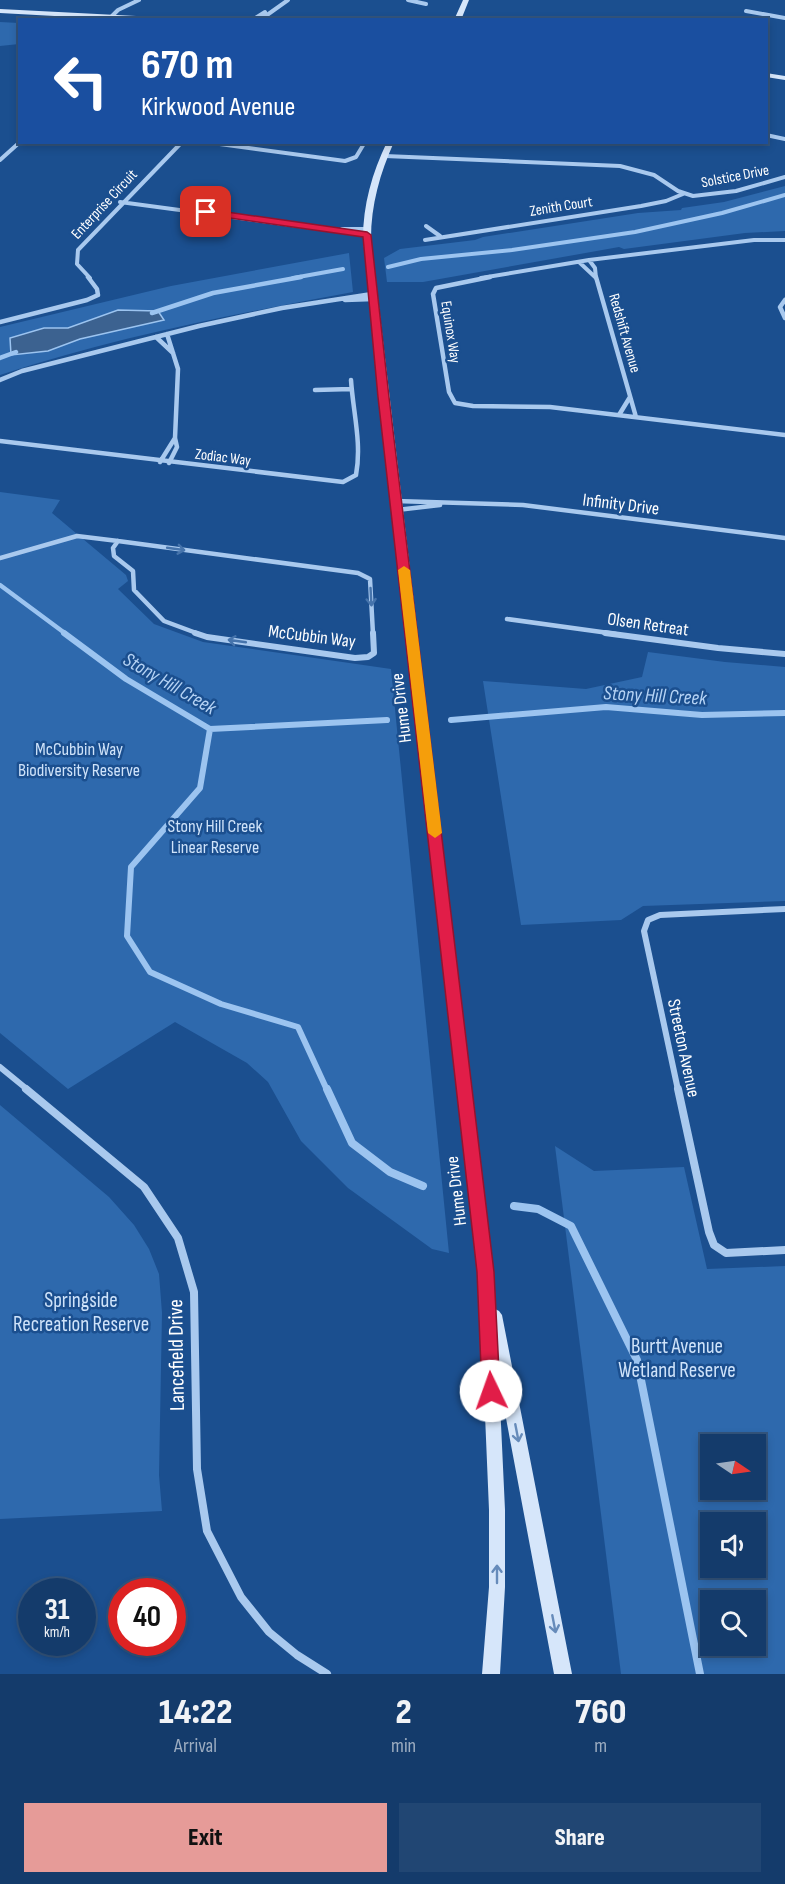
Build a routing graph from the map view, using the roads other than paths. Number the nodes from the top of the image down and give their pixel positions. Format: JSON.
{"nodes":[{"id":1,"x":139,"y":0,"type":"edge"},
{"id":2,"x":288,"y":0,"type":"edge"},
{"id":3,"x":408,"y":0,"type":"edge"},
{"id":4,"x":415,"y":1,"type":"edge"},
{"id":5,"x":467,"y":1,"type":"edge"},
{"id":6,"x":426,"y":4,"type":"dead end"},
{"id":7,"x":127,"y":6,"type":"junction"},
{"id":8,"x":277,"y":7,"type":"junction"},
{"id":9,"x":0,"y":11,"type":"edge"},
{"id":10,"x":746,"y":11,"type":"dead end"},
{"id":11,"x":0,"y":16,"type":"edge"},
{"id":12,"x":32,"y":18,"type":"edge"},
{"id":13,"x":114,"y":18,"type":"edge"},
{"id":14,"x":256,"y":18,"type":"edge"},
{"id":15,"x":263,"y":18,"type":"edge"},
{"id":16,"x":459,"y":18,"type":"edge"},
{"id":17,"x":785,"y":18,"type":"edge"},
{"id":18,"x":768,"y":70,"type":"edge"},
{"id":19,"x":785,"y":74,"type":"edge"},
{"id":20,"x":768,"y":75,"type":"edge"},
{"id":21,"x":785,"y":78,"type":"edge"},
{"id":22,"x":768,"y":135,"type":"edge"},
{"id":23,"x":785,"y":139,"type":"edge"},
{"id":24,"x":18,"y":144,"type":"edge"},
{"id":25,"x":179,"y":144,"type":"edge"},
{"id":26,"x":221,"y":144,"type":"edge"},
{"id":27,"x":364,"y":144,"type":"edge"},
{"id":28,"x":388,"y":150,"type":"edge"},
{"id":29,"x":0,"y":160,"type":"edge"},
{"id":30,"x":785,"y":177,"type":"edge"},
{"id":31,"x":683,"y":194,"type":"junction"},
{"id":32,"x":122,"y":200,"type":"junction"},
{"id":33,"x":426,"y":226,"type":"dead end"},
{"id":34,"x":367,"y":232,"type":"junction"},
{"id":35,"x":440,"y":236,"type":"junction"},
{"id":36,"x":425,"y":240,"type":"dead end"},
{"id":37,"x":785,"y":240,"type":"edge"},
{"id":38,"x":590,"y":260,"type":"junction"},
{"id":39,"x":579,"y":262,"type":"junction"},
{"id":40,"x":596,"y":277,"type":"junction"},
{"id":41,"x":373,"y":296,"type":"junction"},
{"id":42,"x":785,"y":300,"type":"edge"},
{"id":43,"x":785,"y":318,"type":"edge"},
{"id":44,"x":0,"y":322,"type":"edge"},
{"id":45,"x":167,"y":334,"type":"junction"},
{"id":46,"x":156,"y":337,"type":"junction"},
{"id":47,"x":175,"y":356,"type":"junction"},
{"id":48,"x":0,"y":380,"type":"edge"},
{"id":49,"x":351,"y":381,"type":"dead end"},
{"id":50,"x":351,"y":389,"type":"junction"},
{"id":51,"x":315,"y":390,"type":"dead end"},
{"id":52,"x":631,"y":396,"type":"junction"},
{"id":53,"x":619,"y":415,"type":"junction"},
{"id":54,"x":636,"y":417,"type":"junction"},
{"id":55,"x":784,"y":435,"type":"edge"},
{"id":56,"x":175,"y":438,"type":"junction"},
{"id":57,"x":0,"y":441,"type":"edge"},
{"id":58,"x":160,"y":462,"type":"junction"},
{"id":59,"x":169,"y":463,"type":"junction"},
{"id":60,"x":397,"y":506,"type":"junction"},
{"id":61,"x":785,"y":538,"type":"edge"},
{"id":62,"x":118,"y":542,"type":"junction"},
{"id":63,"x":0,"y":558,"type":"edge"},
{"id":64,"x":507,"y":618,"type":"dead end"},
{"id":65,"x":785,"y":654,"type":"edge"},
{"id":66,"x":785,"y":909,"type":"edge"},
{"id":67,"x":0,"y":1067,"type":"edge"},
{"id":68,"x":785,"y":1250,"type":"edge"},
{"id":69,"x":486,"y":1272,"type":"junction"},
{"id":70,"x":327,"y":1674,"type":"edge"},
{"id":71,"x":491,"y":1674,"type":"edge"},
{"id":72,"x":563,"y":1674,"type":"edge"}],
"edges":[{"from":1,"to":7,"type":"street"},
{"from":2,"to":8,"type":"street"},
{"from":3,"to":4,"type":"street"},
{"from":4,"to":6,"type":"street"},
{"from":5,"to":16,"type":"street"},
{"from":7,"to":13,"type":"street"},
{"from":7,"to":13,"type":"street"},
{"from":8,"to":14,"type":"street"},
{"from":8,"to":15,"type":"street"},
{"from":9,"to":13,"type":"street"},
{"from":10,"to":17,"type":"street"},
{"from":11,"to":12,"type":"street"},
{"from":18,"to":19,"type":"street"},
{"from":20,"to":21,"type":"street"},
{"from":22,"to":23,"type":"street"},
{"from":24,"to":29,"type":"street"},
{"from":25,"to":32,"type":"street","name":"Enterprise Circuit"},
{"from":26,"to":27,"type":"street"},
{"from":28,"to":31,"type":"street","name":"Solstice Drive"},
{"from":28,"to":34,"type":"street","name":"Hume Drive"},
{"from":30,"to":31,"type":"street","name":"Solstice Drive"},
{"from":31,"to":35,"type":"street","name":"Zenith Court"},
{"from":32,"to":34,"type":"street"},
{"from":32,"to":44,"type":"street","name":"Enterprise Circuit"},
{"from":33,"to":35,"type":"street"},
{"from":34,"to":41,"type":"street","name":"Hume Drive"},
{"from":35,"to":36,"type":"street","name":"Zenith Court"},
{"from":37,"to":38,"type":"street","name":"Equinox Way"},
{"from":38,"to":39,"type":"street","name":"Equinox Way"},
{"from":38,"to":40,"type":"street","name":"Redshift Avenue"},
{"from":39,"to":40,"type":"street","name":"Redshift Avenue"},
{"from":39,"to":53,"type":"street","name":"Equinox Way"},
{"from":40,"to":52,"type":"street","name":"Redshift Avenue"},
{"from":41,"to":45,"type":"street"},
{"from":41,"to":60,"type":"street","name":"Hume Drive"},
{"from":42,"to":43,"type":"street"},
{"from":45,"to":46,"type":"street"},
{"from":45,"to":47,"type":"street"},
{"from":46,"to":47,"type":"street"},
{"from":46,"to":48,"type":"street"},
{"from":47,"to":56,"type":"street"},
{"from":49,"to":50,"type":"street","name":"Zodiac Way"},
{"from":50,"to":51,"type":"street"},
{"from":50,"to":59,"type":"street","name":"Zodiac Way"},
{"from":52,"to":53,"type":"street","name":"Redshift Avenue"},
{"from":52,"to":54,"type":"street","name":"Redshift Avenue"},
{"from":53,"to":54,"type":"street","name":"Equinox Way"},
{"from":54,"to":55,"type":"street","name":"Equinox Way"},
{"from":56,"to":58,"type":"street"},
{"from":56,"to":59,"type":"street"},
{"from":57,"to":58,"type":"street","name":"Zodiac Way"},
{"from":58,"to":59,"type":"street","name":"Zodiac Way"},
{"from":60,"to":61,"type":"street","name":"Infinity Drive"},
{"from":60,"to":69,"type":"street","name":"Hume Drive"},
{"from":62,"to":62,"type":"street","name":"McCubbin Way","one_way":true},
{"from":62,"to":63,"type":"street","name":"McCubbin Way"},
{"from":64,"to":65,"type":"street","name":"Olsen Retreat"},
{"from":66,"to":68,"type":"street","name":"Streeton Avenue"},
{"from":67,"to":70,"type":"street","name":"Lancefield Drive"},
{"from":71,"to":69,"type":"street","name":"Hume Drive","one_way":true},
{"from":69,"to":72,"type":"street","name":"Hume Drive","one_way":true}]}
